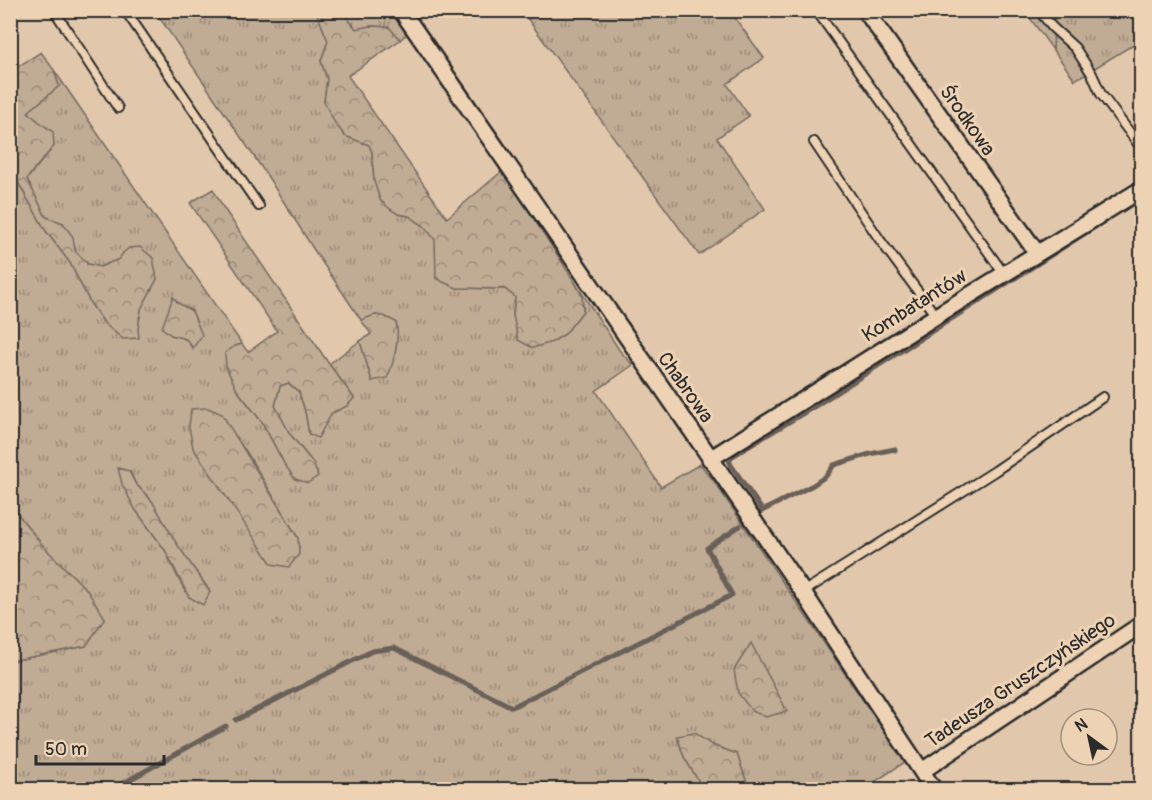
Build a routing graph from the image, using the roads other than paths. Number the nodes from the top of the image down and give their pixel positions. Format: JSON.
{"nodes":[{"id":1,"x":54,"y":10,"type":"edge"},
{"id":2,"x":125,"y":10,"type":"edge"},
{"id":3,"x":401,"y":10,"type":"edge"},
{"id":4,"x":816,"y":10,"type":"edge"},
{"id":5,"x":865,"y":10,"type":"edge"},
{"id":6,"x":1039,"y":10,"type":"edge"},
{"id":7,"x":118,"y":108,"type":"dead end"},
{"id":8,"x":814,"y":142,"type":"dead end"},
{"id":9,"x":1142,"y":149,"type":"edge"},
{"id":10,"x":1142,"y":189,"type":"edge"},
{"id":11,"x":259,"y":206,"type":"dead end"},
{"id":12,"x":1037,"y":253,"type":"junction"},
{"id":13,"x":1004,"y":274,"type":"junction"},
{"id":14,"x":936,"y":316,"type":"junction"},
{"id":15,"x":1103,"y":397,"type":"dead end"},
{"id":16,"x":710,"y":459,"type":"junction"},
{"id":17,"x":803,"y":592,"type":"junction"},
{"id":18,"x":1142,"y":624,"type":"edge"},
{"id":19,"x":922,"y":771,"type":"junction"},
{"id":20,"x":934,"y":789,"type":"edge"}],
"edges":[{"from":1,"to":7,"type":"lane"},
{"from":2,"to":11,"type":"lane"},
{"from":3,"to":16,"type":"street","name":"Chabrowa"},
{"from":4,"to":13,"type":"lane"},
{"from":5,"to":12,"type":"street","name":"Środkowa"},
{"from":6,"to":9,"type":"lane"},
{"from":8,"to":14,"type":"lane"},
{"from":10,"to":12,"type":"street","name":"Kombatantów"},
{"from":12,"to":13,"type":"street","name":"Kombatantów"},
{"from":13,"to":14,"type":"street","name":"Kombatantów"},
{"from":14,"to":16,"type":"street","name":"Kombatantów"},
{"from":15,"to":17,"type":"lane"},
{"from":16,"to":17,"type":"street","name":"Chabrowa"},
{"from":17,"to":19,"type":"street","name":"Chabrowa"},
{"from":18,"to":19,"type":"street","name":"Tadeusza Gruszczyńskiego"},
{"from":19,"to":20,"type":"street","name":"Chabrowa"}]}
